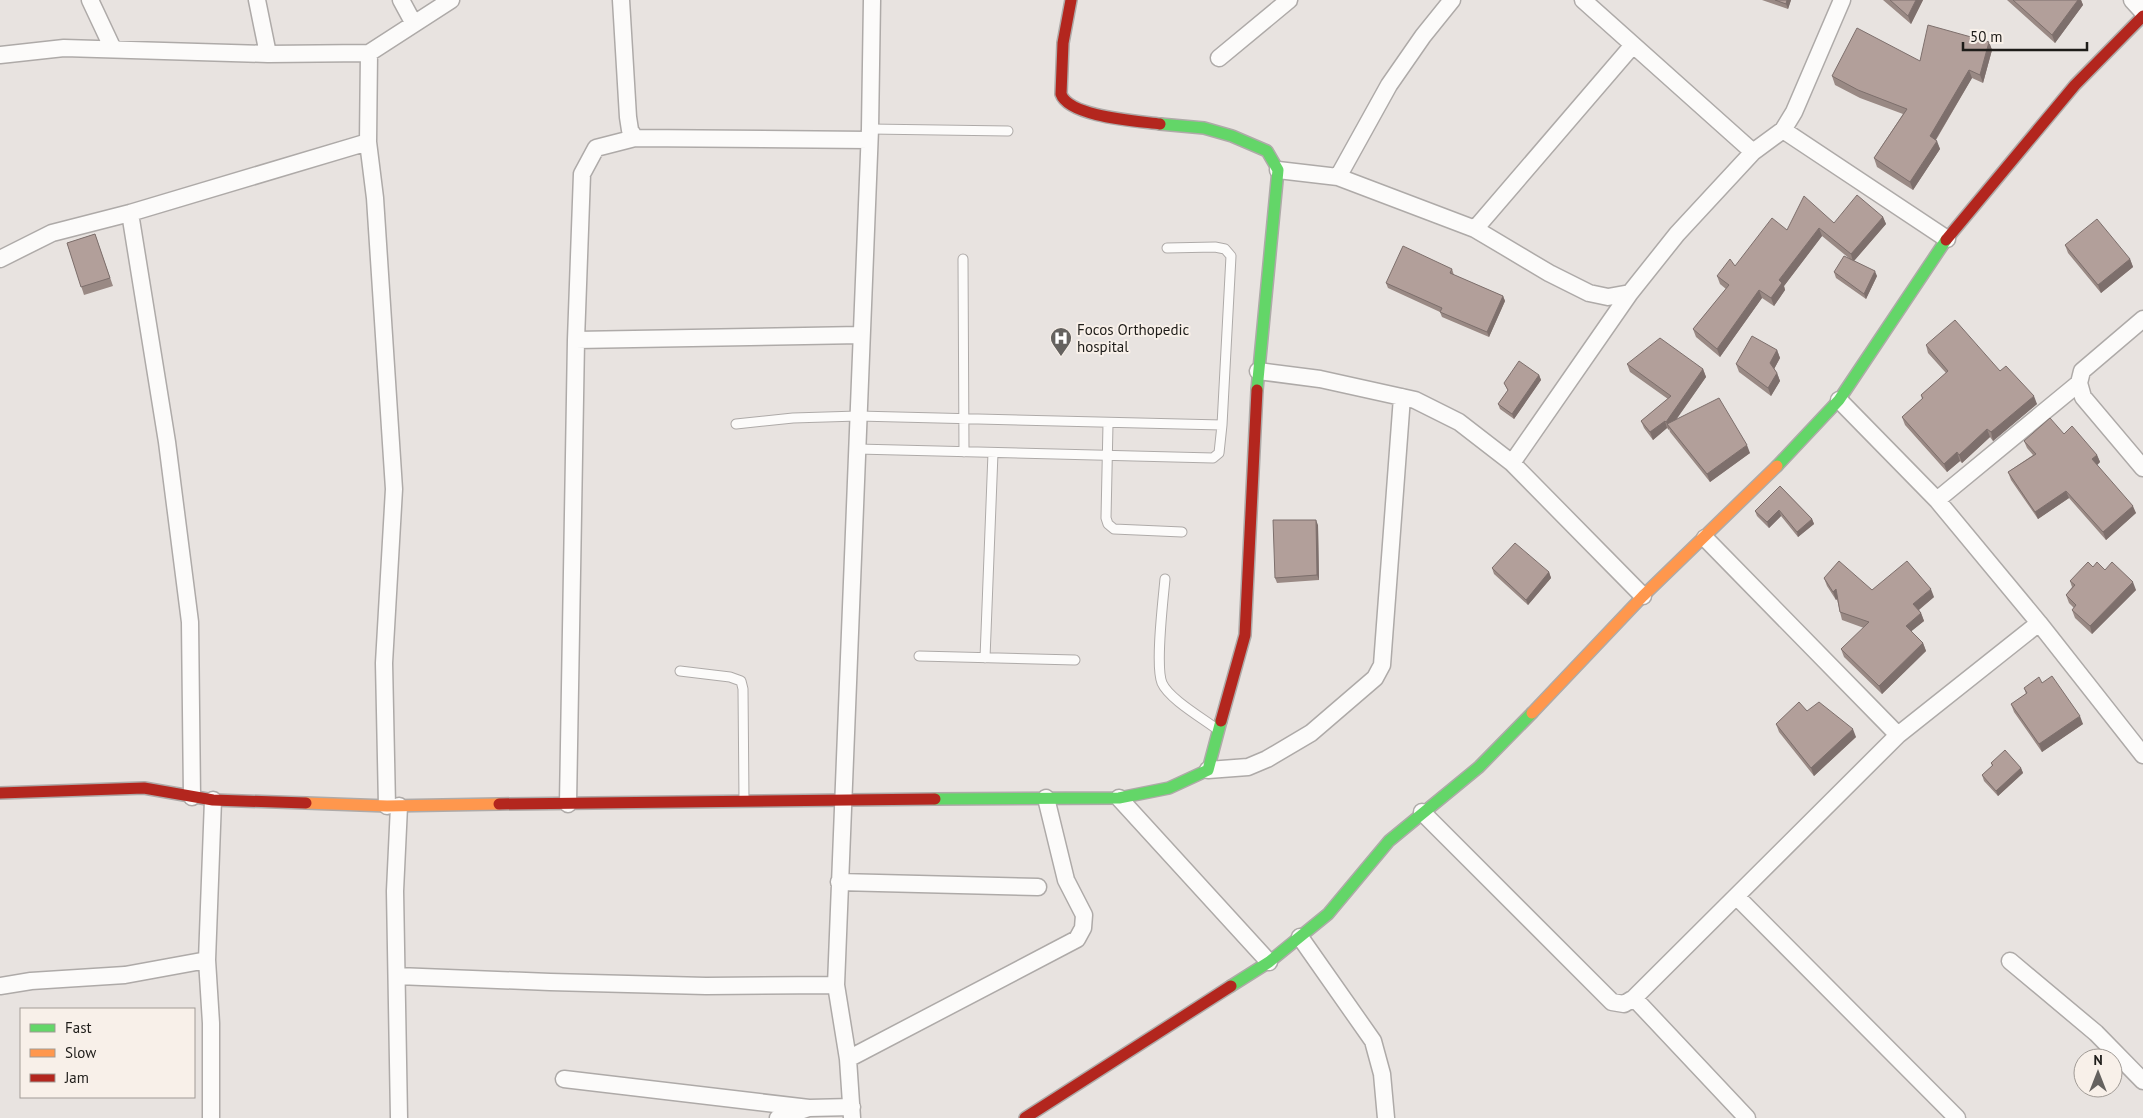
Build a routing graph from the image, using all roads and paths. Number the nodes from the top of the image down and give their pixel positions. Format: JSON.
{"nodes":[{"id":1,"x":90,"y":0,"type":"edge"},
{"id":2,"x":257,"y":0,"type":"edge"},
{"id":3,"x":401,"y":0,"type":"edge"},
{"id":4,"x":450,"y":0,"type":"edge"},
{"id":5,"x":621,"y":0,"type":"edge"},
{"id":6,"x":872,"y":0,"type":"edge"},
{"id":7,"x":1071,"y":0,"type":"edge"},
{"id":8,"x":1289,"y":0,"type":"edge"},
{"id":9,"x":1452,"y":0,"type":"edge"},
{"id":10,"x":1583,"y":0,"type":"edge"},
{"id":11,"x":1842,"y":0,"type":"edge"},
{"id":12,"x":2132,"y":0,"type":"edge"},
{"id":13,"x":2143,"y":14,"type":"edge"},
{"id":14,"x":414,"y":24,"type":"junction"},
{"id":15,"x":1633,"y":45,"type":"junction"},
{"id":16,"x":113,"y":49,"type":"junction"},
{"id":17,"x":369,"y":53,"type":"junction"},
{"id":18,"x":268,"y":54,"type":"junction"},
{"id":19,"x":0,"y":55,"type":"edge"},
{"id":20,"x":1219,"y":58,"type":"dead end"},
{"id":21,"x":1783,"y":130,"type":"junction"},
{"id":22,"x":1008,"y":131,"type":"dead end"},
{"id":23,"x":869,"y":135,"type":"junction"},
{"id":24,"x":635,"y":138,"type":"junction"},
{"id":25,"x":368,"y":142,"type":"junction"},
{"id":26,"x":1753,"y":152,"type":"junction"},
{"id":27,"x":1278,"y":170,"type":"junction"},
{"id":28,"x":1338,"y":177,"type":"junction"},
{"id":29,"x":130,"y":213,"type":"junction"},
{"id":30,"x":1475,"y":229,"type":"junction"},
{"id":31,"x":1947,"y":239,"type":"junction"},
{"id":32,"x":1167,"y":248,"type":"dead end"},
{"id":33,"x":0,"y":259,"type":"edge"},
{"id":34,"x":962,"y":259,"type":"dead end"},
{"id":35,"x":1630,"y":293,"type":"junction"},
{"id":36,"x":2143,"y":319,"type":"edge"},
{"id":37,"x":862,"y":335,"type":"junction"},
{"id":38,"x":576,"y":340,"type":"junction"},
{"id":39,"x":1258,"y":371,"type":"junction"},
{"id":40,"x":2079,"y":383,"type":"junction"},
{"id":41,"x":1402,"y":398,"type":"junction"},
{"id":42,"x":1840,"y":400,"type":"junction"},
{"id":43,"x":858,"y":416,"type":"junction"},
{"id":44,"x":964,"y":419,"type":"junction"},
{"id":45,"x":736,"y":424,"type":"dead end"},
{"id":46,"x":1108,"y":424,"type":"junction"},
{"id":47,"x":1222,"y":425,"type":"junction"},
{"id":48,"x":857,"y":449,"type":"junction"},
{"id":49,"x":964,"y":452,"type":"junction"},
{"id":50,"x":993,"y":453,"type":"junction"},
{"id":51,"x":1107,"y":456,"type":"junction"},
{"id":52,"x":1512,"y":463,"type":"junction"},
{"id":53,"x":2143,"y":468,"type":"edge"},
{"id":54,"x":1937,"y":500,"type":"junction"},
{"id":55,"x":1182,"y":532,"type":"dead end"},
{"id":56,"x":1705,"y":538,"type":"junction"},
{"id":57,"x":1165,"y":579,"type":"dead end"},
{"id":58,"x":1643,"y":596,"type":"junction"},
{"id":59,"x":2039,"y":623,"type":"junction"},
{"id":60,"x":919,"y":656,"type":"dead end"},
{"id":61,"x":984,"y":658,"type":"junction"},
{"id":62,"x":1075,"y":660,"type":"dead end"},
{"id":63,"x":680,"y":672,"type":"dead end"},
{"id":64,"x":1219,"y":730,"type":"junction"},
{"id":65,"x":1898,"y":734,"type":"junction"},
{"id":66,"x":2143,"y":755,"type":"edge"},
{"id":67,"x":1208,"y":770,"type":"junction"},
{"id":68,"x":0,"y":792,"type":"edge"},
{"id":69,"x":192,"y":796,"type":"junction"},
{"id":70,"x":1046,"y":798,"type":"junction"},
{"id":71,"x":1119,"y":798,"type":"junction"},
{"id":72,"x":843,"y":799,"type":"junction"},
{"id":73,"x":213,"y":800,"type":"junction"},
{"id":74,"x":744,"y":801,"type":"junction"},
{"id":75,"x":568,"y":804,"type":"junction"},
{"id":76,"x":393,"y":806,"type":"junction"},
{"id":77,"x":1422,"y":812,"type":"junction"},
{"id":78,"x":840,"y":882,"type":"junction"},
{"id":79,"x":1038,"y":887,"type":"dead end"},
{"id":80,"x":1737,"y":897,"type":"junction"},
{"id":81,"x":1300,"y":937,"type":"junction"},
{"id":82,"x":207,"y":960,"type":"junction"},
{"id":83,"x":2010,"y":961,"type":"dead end"},
{"id":84,"x":1269,"y":962,"type":"junction"},
{"id":85,"x":397,"y":976,"type":"junction"},
{"id":86,"x":836,"y":985,"type":"junction"},
{"id":87,"x":0,"y":986,"type":"edge"},
{"id":88,"x":1634,"y":998,"type":"junction"},
{"id":89,"x":848,"y":1059,"type":"junction"},
{"id":90,"x":564,"y":1079,"type":"dead end"},
{"id":91,"x":2143,"y":1081,"type":"edge"},
{"id":92,"x":809,"y":1108,"type":"junction"},
{"id":93,"x":852,"y":1112,"type":"edge"},
{"id":94,"x":207,"y":1116,"type":"edge"},
{"id":95,"x":399,"y":1118,"type":"edge"},
{"id":96,"x":778,"y":1118,"type":"edge"},
{"id":97,"x":1026,"y":1118,"type":"edge"},
{"id":98,"x":1386,"y":1118,"type":"edge"},
{"id":99,"x":1747,"y":1118,"type":"edge"},
{"id":100,"x":1957,"y":1118,"type":"edge"}],
"edges":[{"from":1,"to":16,"type":"street"},
{"from":2,"to":18,"type":"street"},
{"from":3,"to":14,"type":"street"},
{"from":4,"to":14,"type":"street"},
{"from":5,"to":24,"type":"street"},
{"from":6,"to":23,"type":"street"},
{"from":7,"to":27,"type":"street"},
{"from":8,"to":20,"type":"street"},
{"from":9,"to":28,"type":"street"},
{"from":10,"to":15,"type":"street"},
{"from":11,"to":21,"type":"street"},
{"from":12,"to":13,"type":"street"},
{"from":13,"to":31,"type":"street"},
{"from":14,"to":17,"type":"street"},
{"from":15,"to":26,"type":"street"},
{"from":15,"to":30,"type":"street"},
{"from":16,"to":18,"type":"street"},
{"from":16,"to":19,"type":"street"},
{"from":17,"to":18,"type":"street"},
{"from":17,"to":25,"type":"street"},
{"from":21,"to":26,"type":"street"},
{"from":21,"to":31,"type":"street"},
{"from":22,"to":23,"type":"lane"},
{"from":23,"to":24,"type":"street"},
{"from":23,"to":37,"type":"street"},
{"from":24,"to":38,"type":"street"},
{"from":25,"to":29,"type":"street"},
{"from":25,"to":76,"type":"street"},
{"from":26,"to":35,"type":"street"},
{"from":27,"to":28,"type":"street"},
{"from":27,"to":39,"type":"street"},
{"from":28,"to":30,"type":"street"},
{"from":29,"to":33,"type":"street"},
{"from":29,"to":69,"type":"street"},
{"from":30,"to":35,"type":"street"},
{"from":31,"to":42,"type":"street"},
{"from":32,"to":47,"type":"lane"},
{"from":34,"to":44,"type":"lane"},
{"from":35,"to":52,"type":"street"},
{"from":36,"to":40,"type":"street"},
{"from":37,"to":38,"type":"street"},
{"from":37,"to":43,"type":"street"},
{"from":38,"to":75,"type":"street"},
{"from":39,"to":41,"type":"street"},
{"from":39,"to":64,"type":"street"},
{"from":40,"to":53,"type":"street"},
{"from":40,"to":54,"type":"street"},
{"from":41,"to":52,"type":"street"},
{"from":41,"to":67,"type":"street"},
{"from":42,"to":54,"type":"street"},
{"from":42,"to":56,"type":"street"},
{"from":43,"to":44,"type":"lane"},
{"from":43,"to":45,"type":"lane"},
{"from":43,"to":48,"type":"street"},
{"from":44,"to":46,"type":"lane"},
{"from":44,"to":49,"type":"lane"},
{"from":46,"to":47,"type":"lane"},
{"from":46,"to":51,"type":"lane"},
{"from":47,"to":51,"type":"lane"},
{"from":48,"to":49,"type":"lane"},
{"from":48,"to":72,"type":"street"},
{"from":49,"to":50,"type":"lane"},
{"from":50,"to":51,"type":"lane"},
{"from":50,"to":61,"type":"lane"},
{"from":51,"to":55,"type":"lane"},
{"from":52,"to":58,"type":"street"},
{"from":54,"to":59,"type":"street"},
{"from":56,"to":58,"type":"street"},
{"from":56,"to":65,"type":"street"},
{"from":57,"to":64,"type":"lane"},
{"from":58,"to":77,"type":"street"},
{"from":59,"to":65,"type":"street"},
{"from":59,"to":66,"type":"street"},
{"from":60,"to":61,"type":"lane"},
{"from":61,"to":62,"type":"lane"},
{"from":63,"to":74,"type":"lane"},
{"from":64,"to":67,"type":"street"},
{"from":65,"to":80,"type":"street"},
{"from":67,"to":71,"type":"street"},
{"from":68,"to":69,"type":"street"},
{"from":69,"to":73,"type":"street"},
{"from":70,"to":71,"type":"street"},
{"from":70,"to":72,"type":"street"},
{"from":70,"to":89,"type":"street"},
{"from":71,"to":84,"type":"street"},
{"from":72,"to":74,"type":"street"},
{"from":72,"to":78,"type":"street"},
{"from":73,"to":76,"type":"street"},
{"from":73,"to":82,"type":"street"},
{"from":74,"to":75,"type":"street"},
{"from":75,"to":76,"type":"street"},
{"from":76,"to":85,"type":"street"},
{"from":77,"to":81,"type":"street"},
{"from":77,"to":88,"type":"street"},
{"from":78,"to":79,"type":"street"},
{"from":78,"to":86,"type":"street"},
{"from":80,"to":88,"type":"street"},
{"from":80,"to":100,"type":"street"},
{"from":81,"to":84,"type":"street"},
{"from":81,"to":98,"type":"street"},
{"from":82,"to":87,"type":"street"},
{"from":82,"to":94,"type":"street"},
{"from":83,"to":91,"type":"street"},
{"from":84,"to":97,"type":"street"},
{"from":85,"to":86,"type":"street"},
{"from":85,"to":95,"type":"street"},
{"from":86,"to":89,"type":"street"},
{"from":88,"to":99,"type":"street"},
{"from":89,"to":93,"type":"street"},
{"from":90,"to":92,"type":"street"},
{"from":92,"to":93,"type":"street"},
{"from":92,"to":96,"type":"street"}]}
